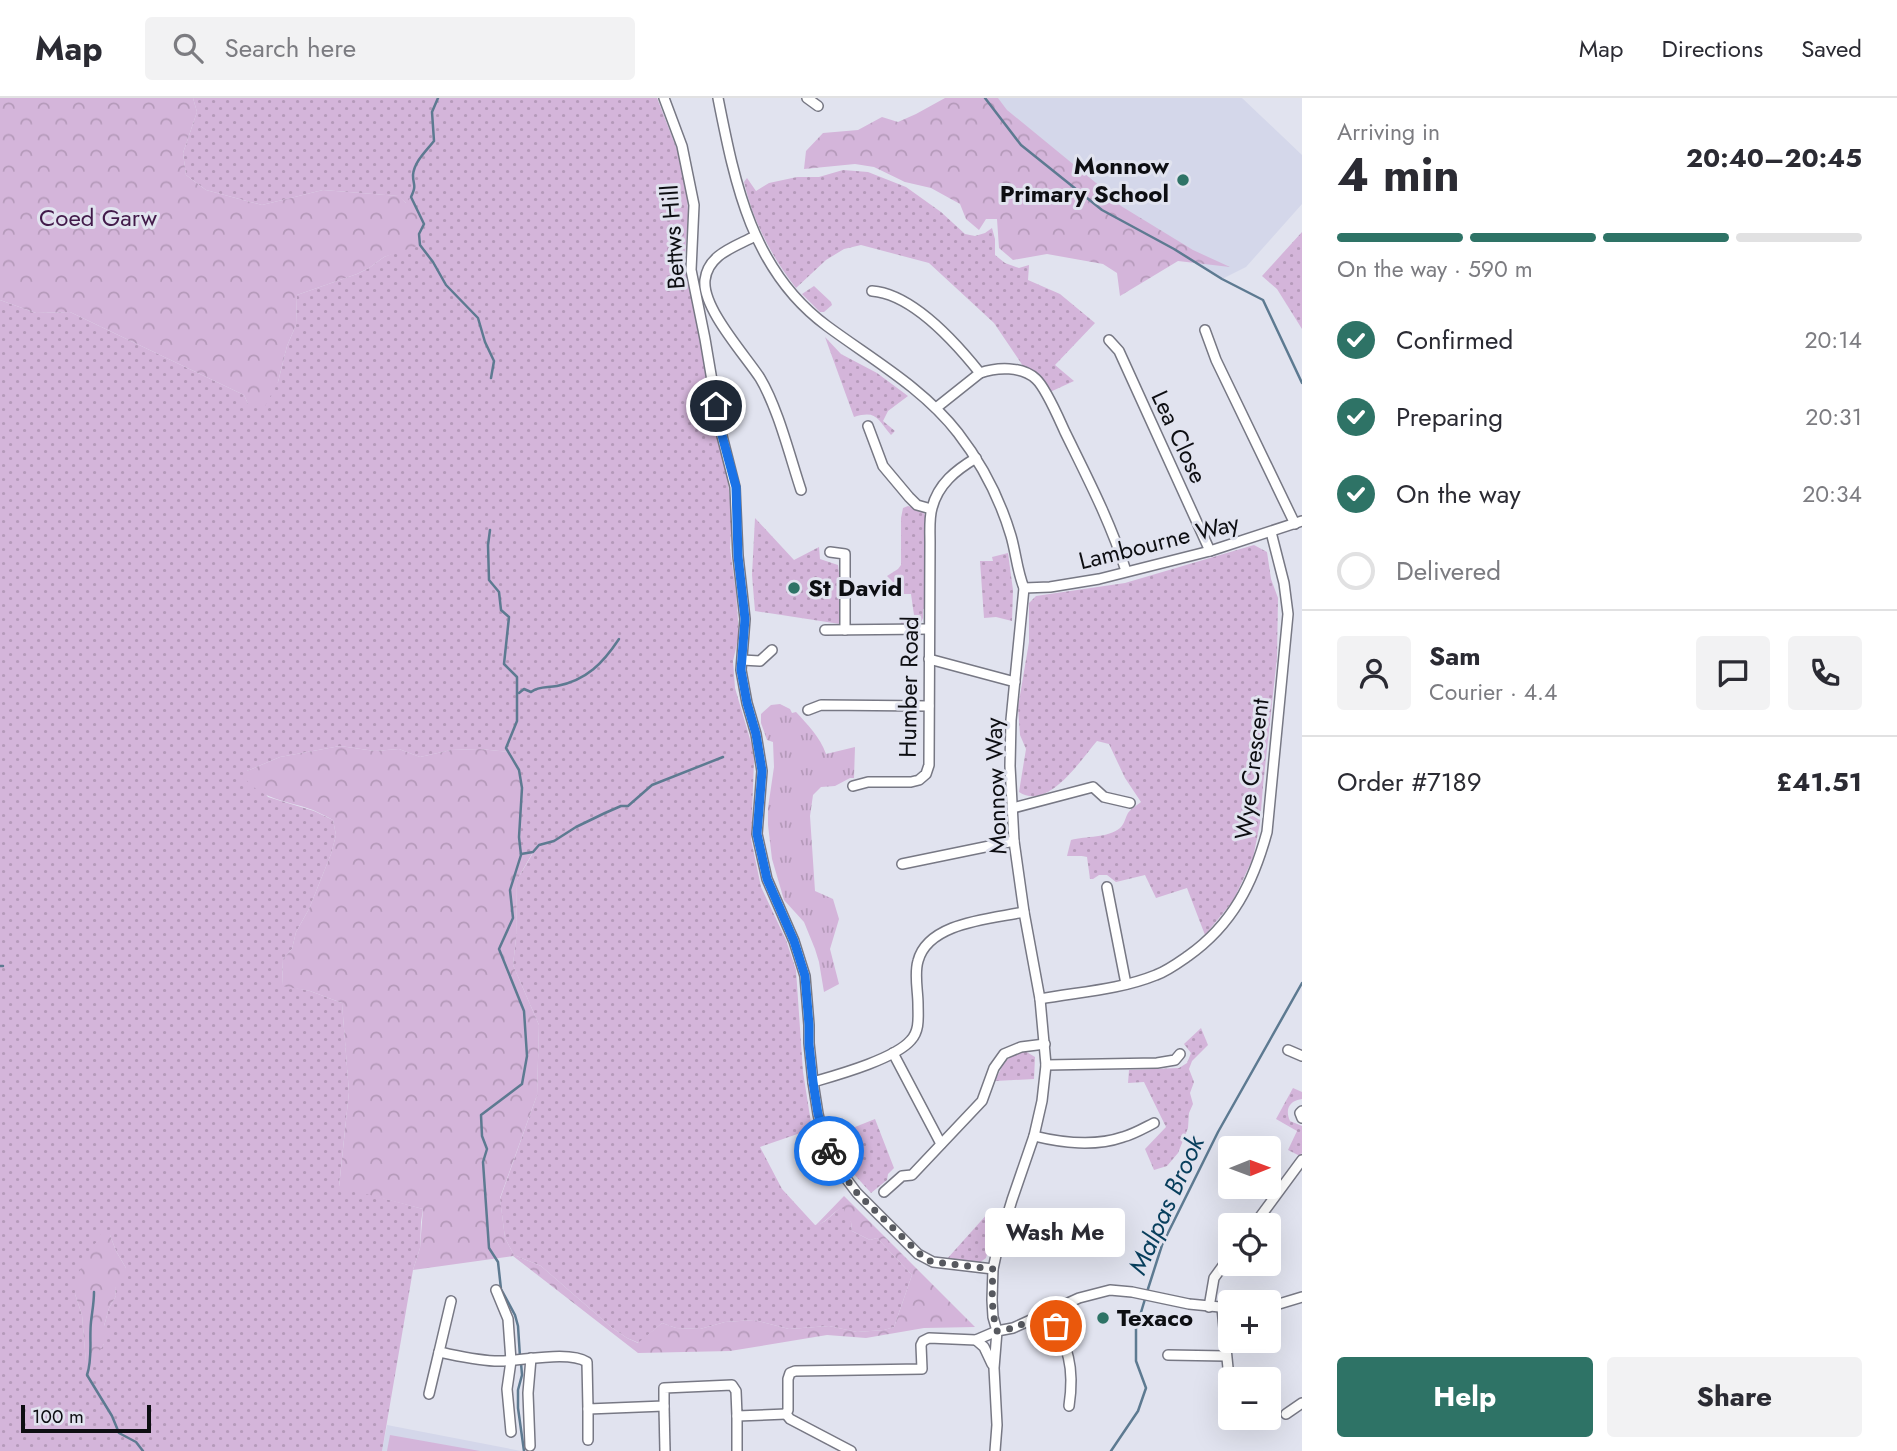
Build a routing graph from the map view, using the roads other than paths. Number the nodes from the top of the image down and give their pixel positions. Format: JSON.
{"nodes":[{"id":1,"x":664,"y":98,"type":"edge"},
{"id":2,"x":718,"y":98,"type":"edge"},
{"id":3,"x":807,"y":98,"type":"edge"},
{"id":4,"x":818,"y":106,"type":"dead end"},
{"id":5,"x":755,"y":236,"type":"junction"},
{"id":6,"x":872,"y":291,"type":"dead end"},
{"id":7,"x":1205,"y":330,"type":"dead end"},
{"id":8,"x":1110,"y":340,"type":"dead end"},
{"id":9,"x":980,"y":373,"type":"junction"},
{"id":10,"x":936,"y":408,"type":"junction"},
{"id":11,"x":868,"y":425,"type":"dead end"},
{"id":12,"x":976,"y":458,"type":"junction"},
{"id":13,"x":801,"y":490,"type":"dead end"},
{"id":14,"x":931,"y":509,"type":"junction"},
{"id":15,"x":1298,"y":522,"type":"edge"},
{"id":16,"x":1271,"y":532,"type":"junction"},
{"id":17,"x":1210,"y":551,"type":"junction"},
{"id":18,"x":830,"y":552,"type":"dead end"},
{"id":19,"x":1126,"y":572,"type":"junction"},
{"id":20,"x":1024,"y":588,"type":"junction"},
{"id":21,"x":929,"y":629,"type":"junction"},
{"id":22,"x":825,"y":630,"type":"dead end"},
{"id":23,"x":845,"y":630,"type":"junction"},
{"id":24,"x":772,"y":650,"type":"dead end"},
{"id":25,"x":929,"y":659,"type":"junction"},
{"id":26,"x":742,"y":660,"type":"junction"},
{"id":27,"x":1015,"y":682,"type":"junction"},
{"id":28,"x":929,"y":706,"type":"junction"},
{"id":29,"x":808,"y":710,"type":"dead end"},
{"id":30,"x":853,"y":786,"type":"dead end"},
{"id":31,"x":1130,"y":803,"type":"dead end"},
{"id":32,"x":1013,"y":808,"type":"junction"},
{"id":33,"x":1014,"y":841,"type":"junction"},
{"id":34,"x":902,"y":864,"type":"dead end"},
{"id":35,"x":1107,"y":887,"type":"dead end"},
{"id":36,"x":1024,"y":912,"type":"junction"},
{"id":37,"x":1126,"y":984,"type":"junction"},
{"id":38,"x":1040,"y":999,"type":"junction"},
{"id":39,"x":1045,"y":1044,"type":"junction"},
{"id":40,"x":1288,"y":1050,"type":"dead end"},
{"id":41,"x":893,"y":1053,"type":"junction"},
{"id":42,"x":1180,"y":1054,"type":"dead end"},
{"id":43,"x":1302,"y":1056,"type":"edge"},
{"id":44,"x":1046,"y":1065,"type":"junction"},
{"id":45,"x":813,"y":1082,"type":"junction"},
{"id":46,"x":1302,"y":1111,"type":"edge"},
{"id":47,"x":1302,"y":1118,"type":"edge"},
{"id":48,"x":1154,"y":1123,"type":"dead end"},
{"id":49,"x":1034,"y":1136,"type":"junction"},
{"id":50,"x":941,"y":1144,"type":"junction"},
{"id":51,"x":1302,"y":1160,"type":"edge"},
{"id":52,"x":884,"y":1192,"type":"dead end"},
{"id":53,"x":1263,"y":1213,"type":"edge"},
{"id":54,"x":993,"y":1269,"type":"junction"},
{"id":55,"x":1218,"y":1272,"type":"edge"},
{"id":56,"x":496,"y":1290,"type":"dead end"},
{"id":57,"x":1302,"y":1297,"type":"edge"},
{"id":58,"x":451,"y":1301,"type":"dead end"},
{"id":59,"x":1281,"y":1303,"type":"edge"},
{"id":60,"x":1209,"y":1307,"type":"junction"},
{"id":61,"x":1218,"y":1308,"type":"edge"},
{"id":62,"x":1049,"y":1313,"type":"junction"},
{"id":63,"x":997,"y":1331,"type":"junction"},
{"id":64,"x":976,"y":1340,"type":"junction"},
{"id":65,"x":439,"y":1352,"type":"junction"},
{"id":66,"x":1168,"y":1355,"type":"dead end"},
{"id":67,"x":1226,"y":1356,"type":"joint"},
{"id":68,"x":529,"y":1358,"type":"junction"},
{"id":69,"x":513,"y":1360,"type":"junction"},
{"id":70,"x":1227,"y":1367,"type":"edge"},
{"id":71,"x":994,"y":1368,"type":"junction"},
{"id":72,"x":429,"y":1394,"type":"dead end"},
{"id":73,"x":1302,"y":1403,"type":"edge"},
{"id":74,"x":664,"y":1406,"type":"junction"},
{"id":75,"x":1069,"y":1406,"type":"dead end"},
{"id":76,"x":588,"y":1409,"type":"junction"},
{"id":77,"x":786,"y":1414,"type":"junction"},
{"id":78,"x":1286,"y":1414,"type":"dead end"},
{"id":79,"x":737,"y":1416,"type":"junction"},
{"id":80,"x":511,"y":1432,"type":"dead end"},
{"id":81,"x":588,"y":1440,"type":"dead end"},
{"id":82,"x":530,"y":1447,"type":"dead end"},
{"id":83,"x":665,"y":1451,"type":"edge"},
{"id":84,"x":737,"y":1451,"type":"edge"},
{"id":85,"x":850,"y":1451,"type":"edge"},
{"id":86,"x":995,"y":1451,"type":"edge"}],
"edges":[{"from":1,"to":26,"type":"street","name":"Bettws Hill"},
{"from":2,"to":5,"type":"street","name":"Monnow Way"},
{"from":3,"to":4,"type":"street"},
{"from":5,"to":10,"type":"street","name":"Monnow Way"},
{"from":5,"to":13,"type":"street"},
{"from":6,"to":9,"type":"street"},
{"from":7,"to":15,"type":"street"},
{"from":8,"to":17,"type":"street","name":"Lea Close"},
{"from":9,"to":10,"type":"street"},
{"from":9,"to":19,"type":"street"},
{"from":10,"to":12,"type":"street","name":"Monnow Way"},
{"from":11,"to":14,"type":"street"},
{"from":12,"to":14,"type":"street","name":"Humber Road"},
{"from":12,"to":20,"type":"street","name":"Monnow Way"},
{"from":14,"to":21,"type":"street","name":"Humber Road"},
{"from":15,"to":16,"type":"street","name":"Lambourne Way"},
{"from":16,"to":17,"type":"street","name":"Lambourne Way"},
{"from":16,"to":37,"type":"street","name":"Wye Crescent"},
{"from":17,"to":19,"type":"street","name":"Lambourne Way"},
{"from":18,"to":23,"type":"street"},
{"from":19,"to":20,"type":"street","name":"Lambourne Way"},
{"from":20,"to":27,"type":"street","name":"Monnow Way"},
{"from":21,"to":23,"type":"street"},
{"from":21,"to":25,"type":"street","name":"Humber Road"},
{"from":22,"to":23,"type":"street"},
{"from":24,"to":26,"type":"street"},
{"from":25,"to":27,"type":"street"},
{"from":25,"to":28,"type":"street","name":"Humber Road"},
{"from":26,"to":45,"type":"street","name":"Bettws Hill"},
{"from":27,"to":32,"type":"street","name":"Monnow Way"},
{"from":28,"to":29,"type":"street"},
{"from":28,"to":30,"type":"street","name":"Humber Road"},
{"from":31,"to":32,"type":"street"},
{"from":32,"to":33,"type":"street","name":"Monnow Way"},
{"from":33,"to":34,"type":"street"},
{"from":33,"to":36,"type":"street","name":"Monnow Way"},
{"from":35,"to":37,"type":"street"},
{"from":36,"to":38,"type":"street","name":"Monnow Way"},
{"from":36,"to":41,"type":"street"},
{"from":37,"to":38,"type":"street","name":"Wye Crescent"},
{"from":38,"to":39,"type":"street","name":"Monnow Way"},
{"from":39,"to":44,"type":"street","name":"Monnow Way"},
{"from":39,"to":50,"type":"street"},
{"from":40,"to":43,"type":"street"},
{"from":41,"to":45,"type":"street"},
{"from":41,"to":50,"type":"street"},
{"from":42,"to":44,"type":"street"},
{"from":44,"to":49,"type":"street","name":"Monnow Way"},
{"from":45,"to":54,"type":"street","name":"Bettws Hill"},
{"from":46,"to":47,"type":"street"},
{"from":48,"to":49,"type":"street"},
{"from":49,"to":54,"type":"street","name":"Monnow Way"},
{"from":50,"to":52,"type":"street"},
{"from":51,"to":53,"type":"street"},
{"from":54,"to":63,"type":"street","name":"Monnow Way"},
{"from":55,"to":60,"type":"street"},
{"from":56,"to":69,"type":"street"},
{"from":57,"to":59,"type":"street"},
{"from":58,"to":65,"type":"street"},
{"from":60,"to":61,"type":"street"},
{"from":60,"to":62,"type":"street"},
{"from":62,"to":63,"type":"street"},
{"from":62,"to":75,"type":"street"},
{"from":63,"to":64,"type":"street"},
{"from":63,"to":71,"type":"street","name":"Monnow Way"},
{"from":64,"to":71,"type":"street"},
{"from":64,"to":77,"type":"street"},
{"from":65,"to":69,"type":"street"},
{"from":65,"to":72,"type":"street"},
{"from":66,"to":67,"type":"street"},
{"from":67,"to":70,"type":"street"},
{"from":68,"to":69,"type":"street"},
{"from":68,"to":76,"type":"street"},
{"from":68,"to":82,"type":"street"},
{"from":69,"to":80,"type":"street"},
{"from":71,"to":86,"type":"street","name":"Monnow Way"},
{"from":73,"to":78,"type":"street"},
{"from":74,"to":76,"type":"street"},
{"from":74,"to":79,"type":"street"},
{"from":74,"to":83,"type":"street"},
{"from":76,"to":81,"type":"street"},
{"from":77,"to":79,"type":"street"},
{"from":77,"to":85,"type":"street"},
{"from":79,"to":84,"type":"street"}]}
